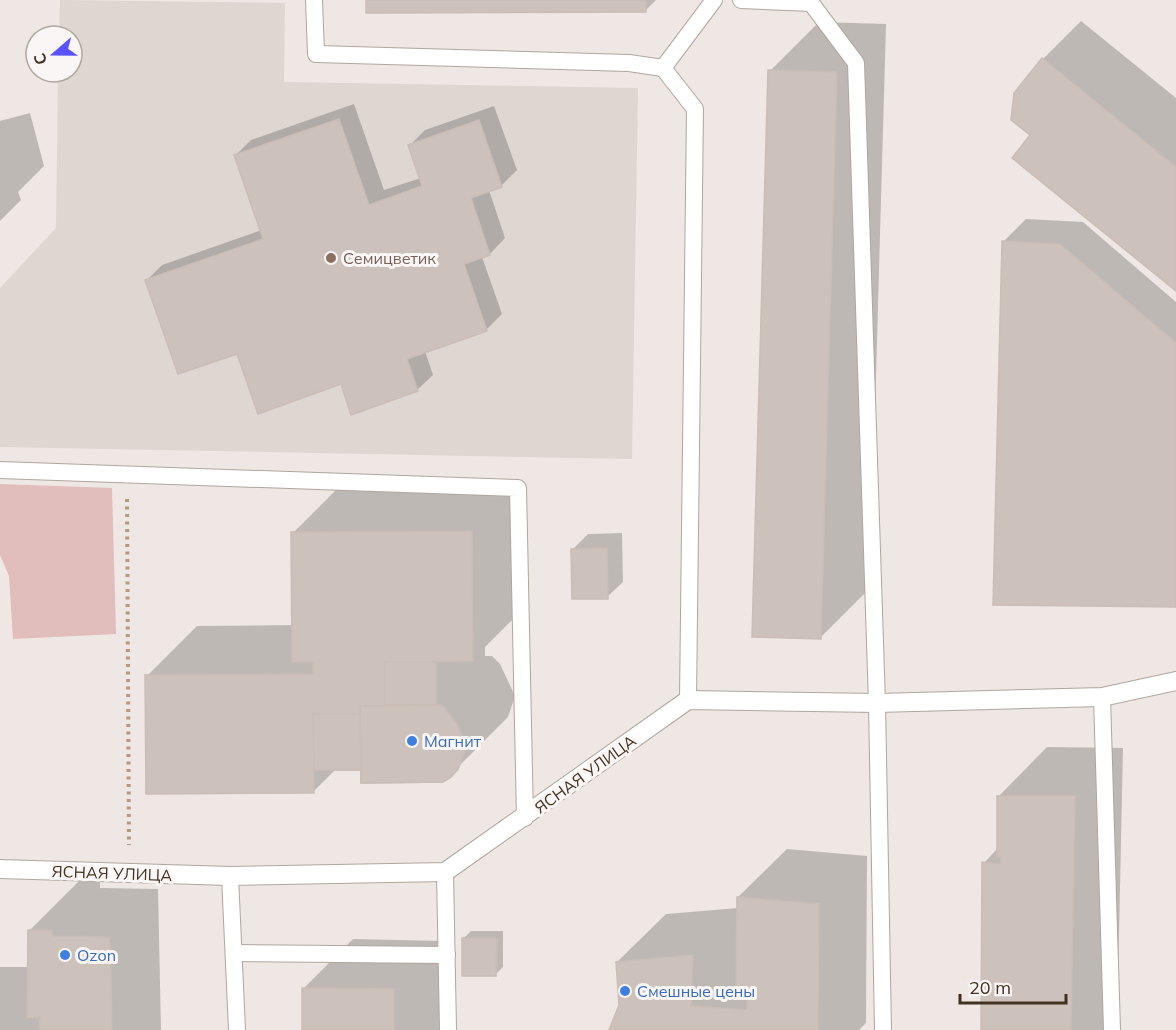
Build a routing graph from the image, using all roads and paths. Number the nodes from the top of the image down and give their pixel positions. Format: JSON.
{"nodes":[{"id":1,"x":314,"y":0,"type":"edge"},
{"id":2,"x":714,"y":0,"type":"edge"},
{"id":3,"x":741,"y":0,"type":"edge"},
{"id":4,"x":663,"y":68,"type":"junction"},
{"id":5,"x":0,"y":470,"type":"edge"},
{"id":6,"x":126,"y":474,"type":"junction"},
{"id":7,"x":1176,"y":681,"type":"edge"},
{"id":8,"x":1102,"y":697,"type":"junction"},
{"id":9,"x":688,"y":700,"type":"junction"},
{"id":10,"x":877,"y":703,"type":"junction"},
{"id":11,"x":525,"y":818,"type":"junction"},
{"id":12,"x":0,"y":869,"type":"edge"},
{"id":13,"x":446,"y":872,"type":"junction"},
{"id":14,"x":129,"y":873,"type":"junction"},
{"id":15,"x":230,"y":876,"type":"junction"},
{"id":16,"x":234,"y":953,"type":"junction"},
{"id":17,"x":447,"y":955,"type":"junction"},
{"id":18,"x":237,"y":1030,"type":"edge"},
{"id":19,"x":448,"y":1030,"type":"edge"},
{"id":20,"x":883,"y":1030,"type":"edge"},
{"id":21,"x":1112,"y":1030,"type":"edge"}],
"edges":[{"from":1,"to":4,"type":"lane"},
{"from":2,"to":4,"type":"lane"},
{"from":3,"to":10,"type":"lane"},
{"from":4,"to":9,"type":"lane"},
{"from":5,"to":6,"type":"lane"},
{"from":6,"to":11,"type":"lane"},
{"from":6,"to":14,"type":"path"},
{"from":7,"to":8,"type":"street"},
{"from":8,"to":10,"type":"street"},
{"from":8,"to":21,"type":"lane"},
{"from":9,"to":10,"type":"street"},
{"from":9,"to":11,"type":"street","name":"ЯСНАЯ УЛИЦА"},
{"from":10,"to":20,"type":"lane"},
{"from":11,"to":13,"type":"street","name":"ЯСНАЯ УЛИЦА"},
{"from":12,"to":14,"type":"street","name":"ЯСНАЯ УЛИЦА"},
{"from":13,"to":15,"type":"street","name":"ЯСНАЯ УЛИЦА"},
{"from":13,"to":17,"type":"lane"},
{"from":14,"to":15,"type":"street","name":"ЯСНАЯ УЛИЦА"},
{"from":15,"to":16,"type":"lane"},
{"from":16,"to":17,"type":"lane"},
{"from":16,"to":18,"type":"lane"},
{"from":17,"to":19,"type":"lane"}]}
